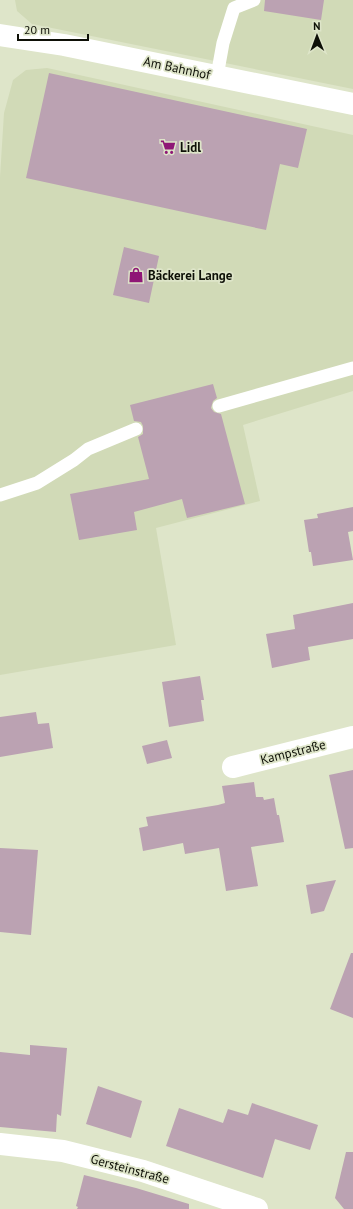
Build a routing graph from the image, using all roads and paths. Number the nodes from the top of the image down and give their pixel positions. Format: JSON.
{"nodes":[{"id":1,"x":254,"y":0,"type":"edge"},
{"id":2,"x":0,"y":35,"type":"edge"},
{"id":3,"x":216,"y":76,"type":"junction"},
{"id":4,"x":353,"y":104,"type":"edge"},
{"id":5,"x":353,"y":368,"type":"edge"},
{"id":6,"x":219,"y":406,"type":"dead end"},
{"id":7,"x":136,"y":429,"type":"dead end"},
{"id":8,"x":0,"y":495,"type":"edge"},
{"id":9,"x":353,"y":736,"type":"edge"},
{"id":10,"x":233,"y":767,"type":"dead end"},
{"id":11,"x":0,"y":1144,"type":"edge"},
{"id":12,"x":257,"y":1209,"type":"edge"}],
"edges":[{"from":1,"to":3,"type":"lane"},
{"from":2,"to":3,"type":"street","name":"Am Bahnhof"},
{"from":3,"to":4,"type":"street","name":"Am Bahnhof"},
{"from":5,"to":6,"type":"lane"},
{"from":7,"to":8,"type":"lane"},
{"from":9,"to":10,"type":"street","name":"Kampstraße"},
{"from":11,"to":12,"type":"street","name":"Gersteinstraße"}]}
